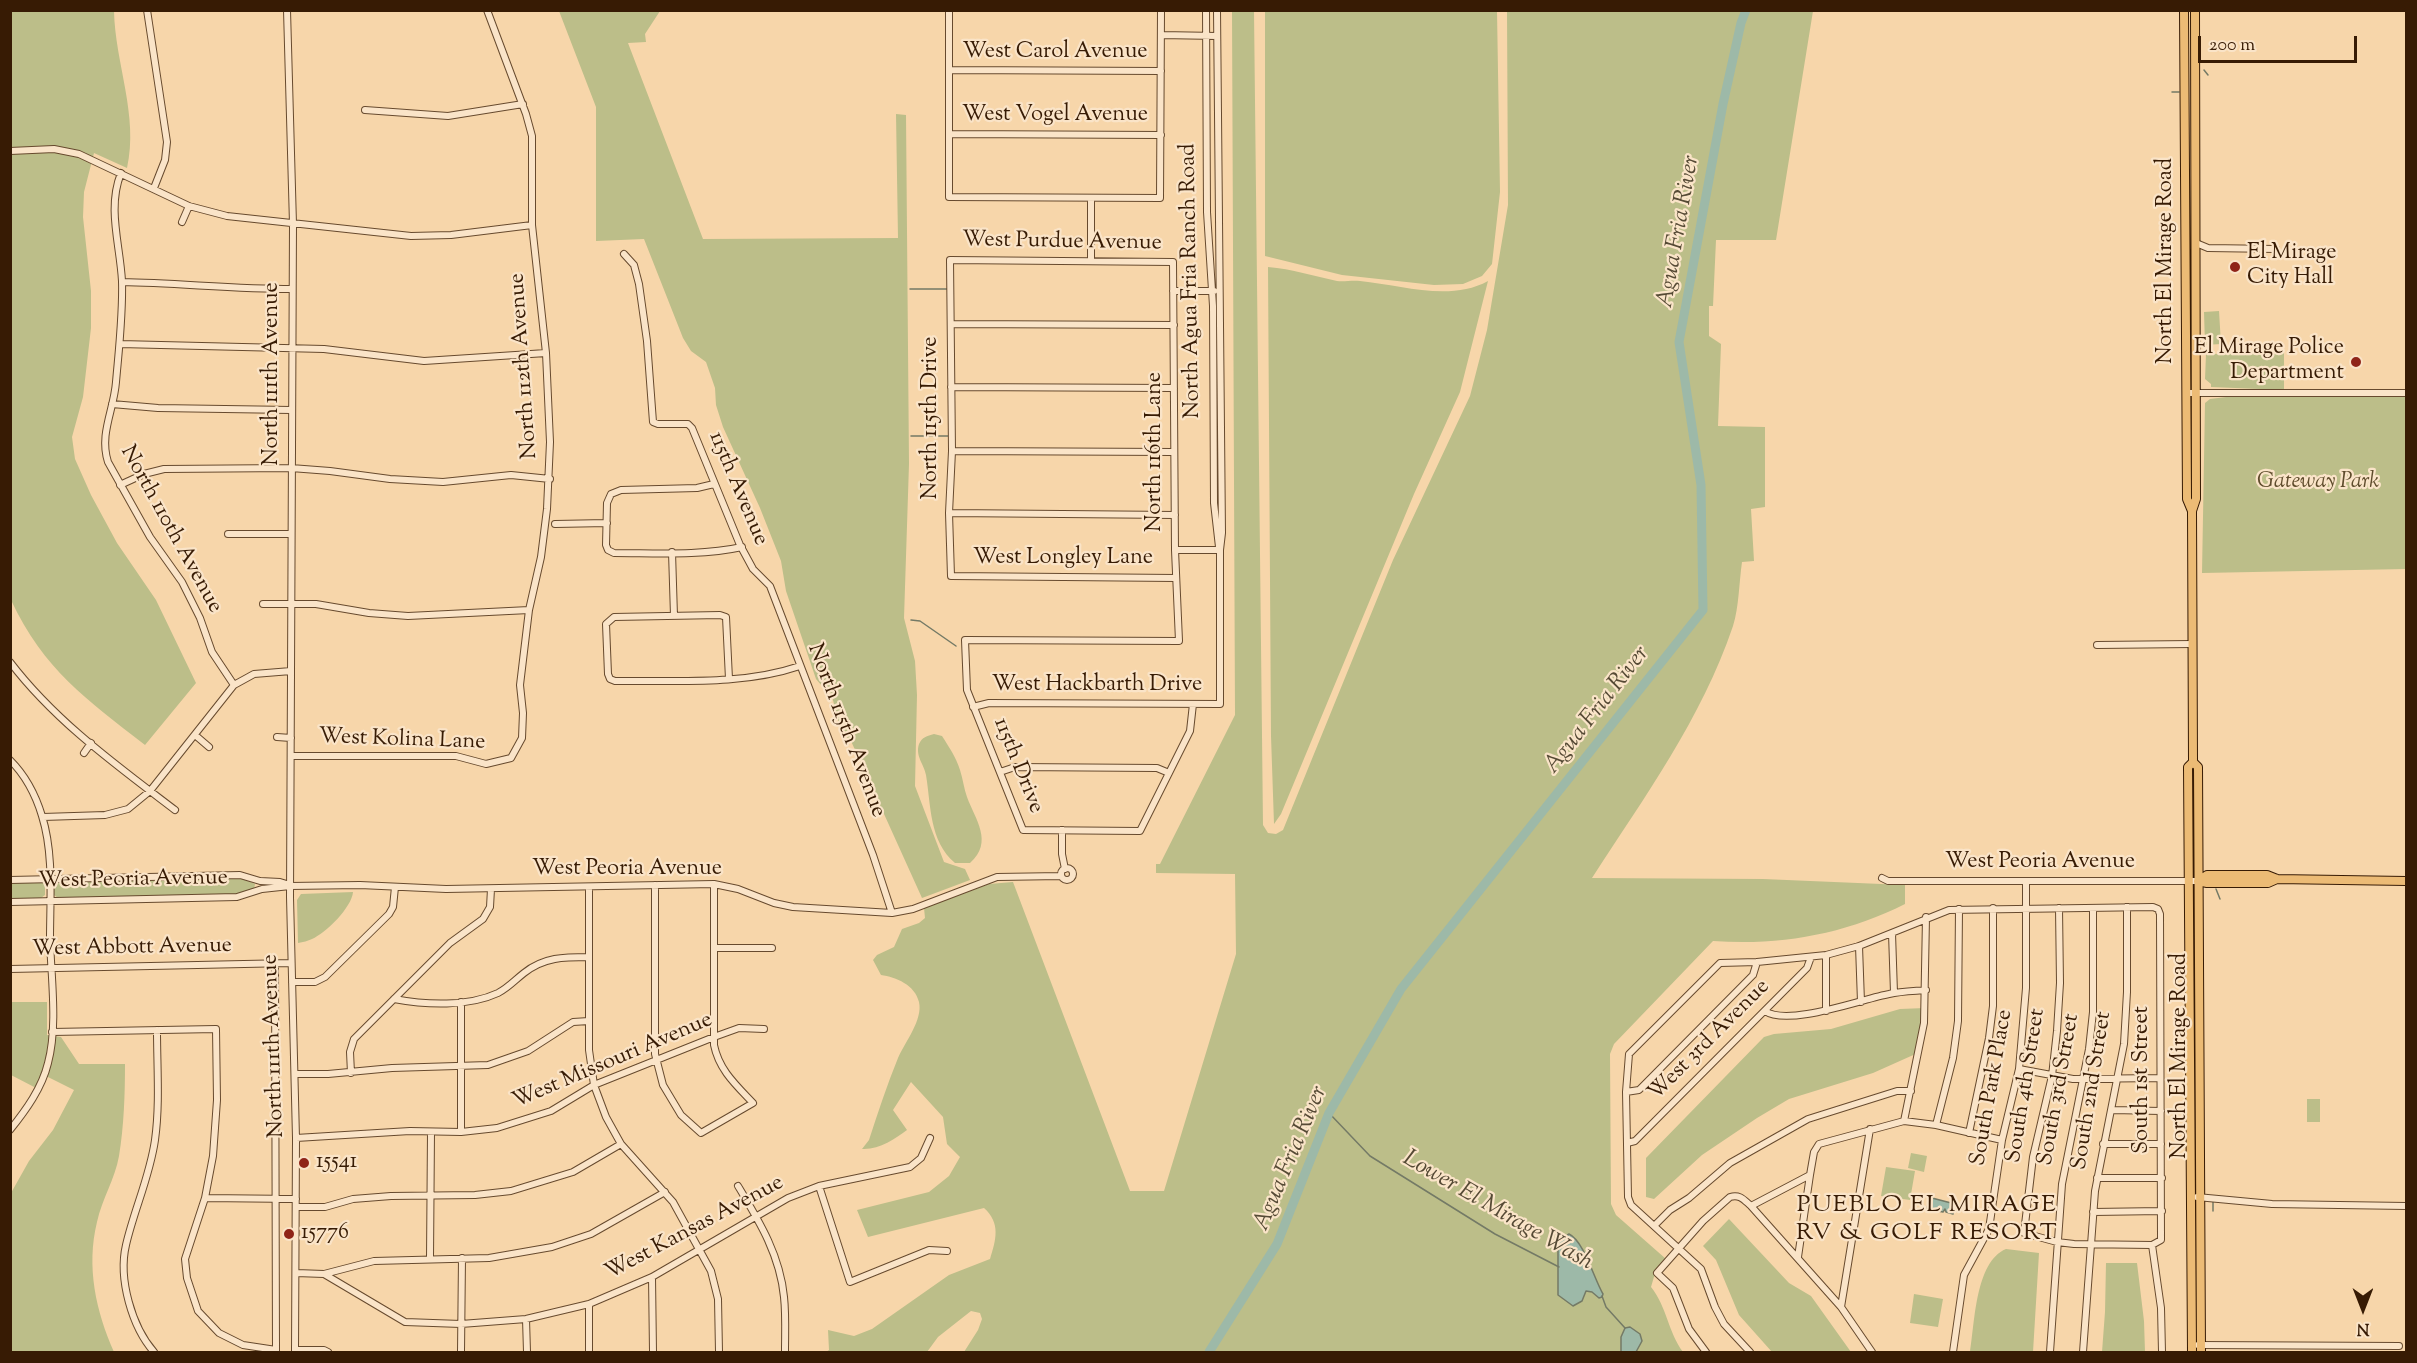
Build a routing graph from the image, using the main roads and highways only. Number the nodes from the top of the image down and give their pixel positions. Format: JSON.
{"nodes":[{"id":1,"x":2184,"y":10,"type":"edge"},
{"id":2,"x":2196,"y":10,"type":"edge"},
{"id":3,"x":2184,"y":80,"type":"junction"},
{"id":4,"x":2196,"y":81,"type":"junction"},
{"id":5,"x":2187,"y":498,"type":"junction"},
{"id":6,"x":2196,"y":498,"type":"junction"},
{"id":7,"x":2192,"y":511,"type":"junction"},
{"id":8,"x":2194,"y":881,"type":"junction"},
{"id":9,"x":2406,"y":881,"type":"edge"},
{"id":10,"x":2196,"y":1349,"type":"edge"}],
"edges":[{"from":1,"to":3,"type":"main road","name":"North El Mirage Road"},
{"from":2,"to":4,"type":"main road","name":"North El Mirage Road"},
{"from":3,"to":4,"type":"main road"},
{"from":3,"to":5,"type":"main road","name":"North El Mirage Road"},
{"from":4,"to":6,"type":"main road","name":"North El Mirage Road"},
{"from":5,"to":6,"type":"main road"},
{"from":5,"to":7,"type":"main road","name":"North El Mirage Road"},
{"from":6,"to":7,"type":"main road","name":"North El Mirage Road"},
{"from":7,"to":8,"type":"main road","name":"North El Mirage Road"},
{"from":8,"to":9,"type":"main road","name":"West Peoria Avenue"},
{"from":8,"to":10,"type":"main road","name":"North El Mirage Road"},
{"from":8,"to":10,"type":"main road","name":"North El Mirage Road"}]}
